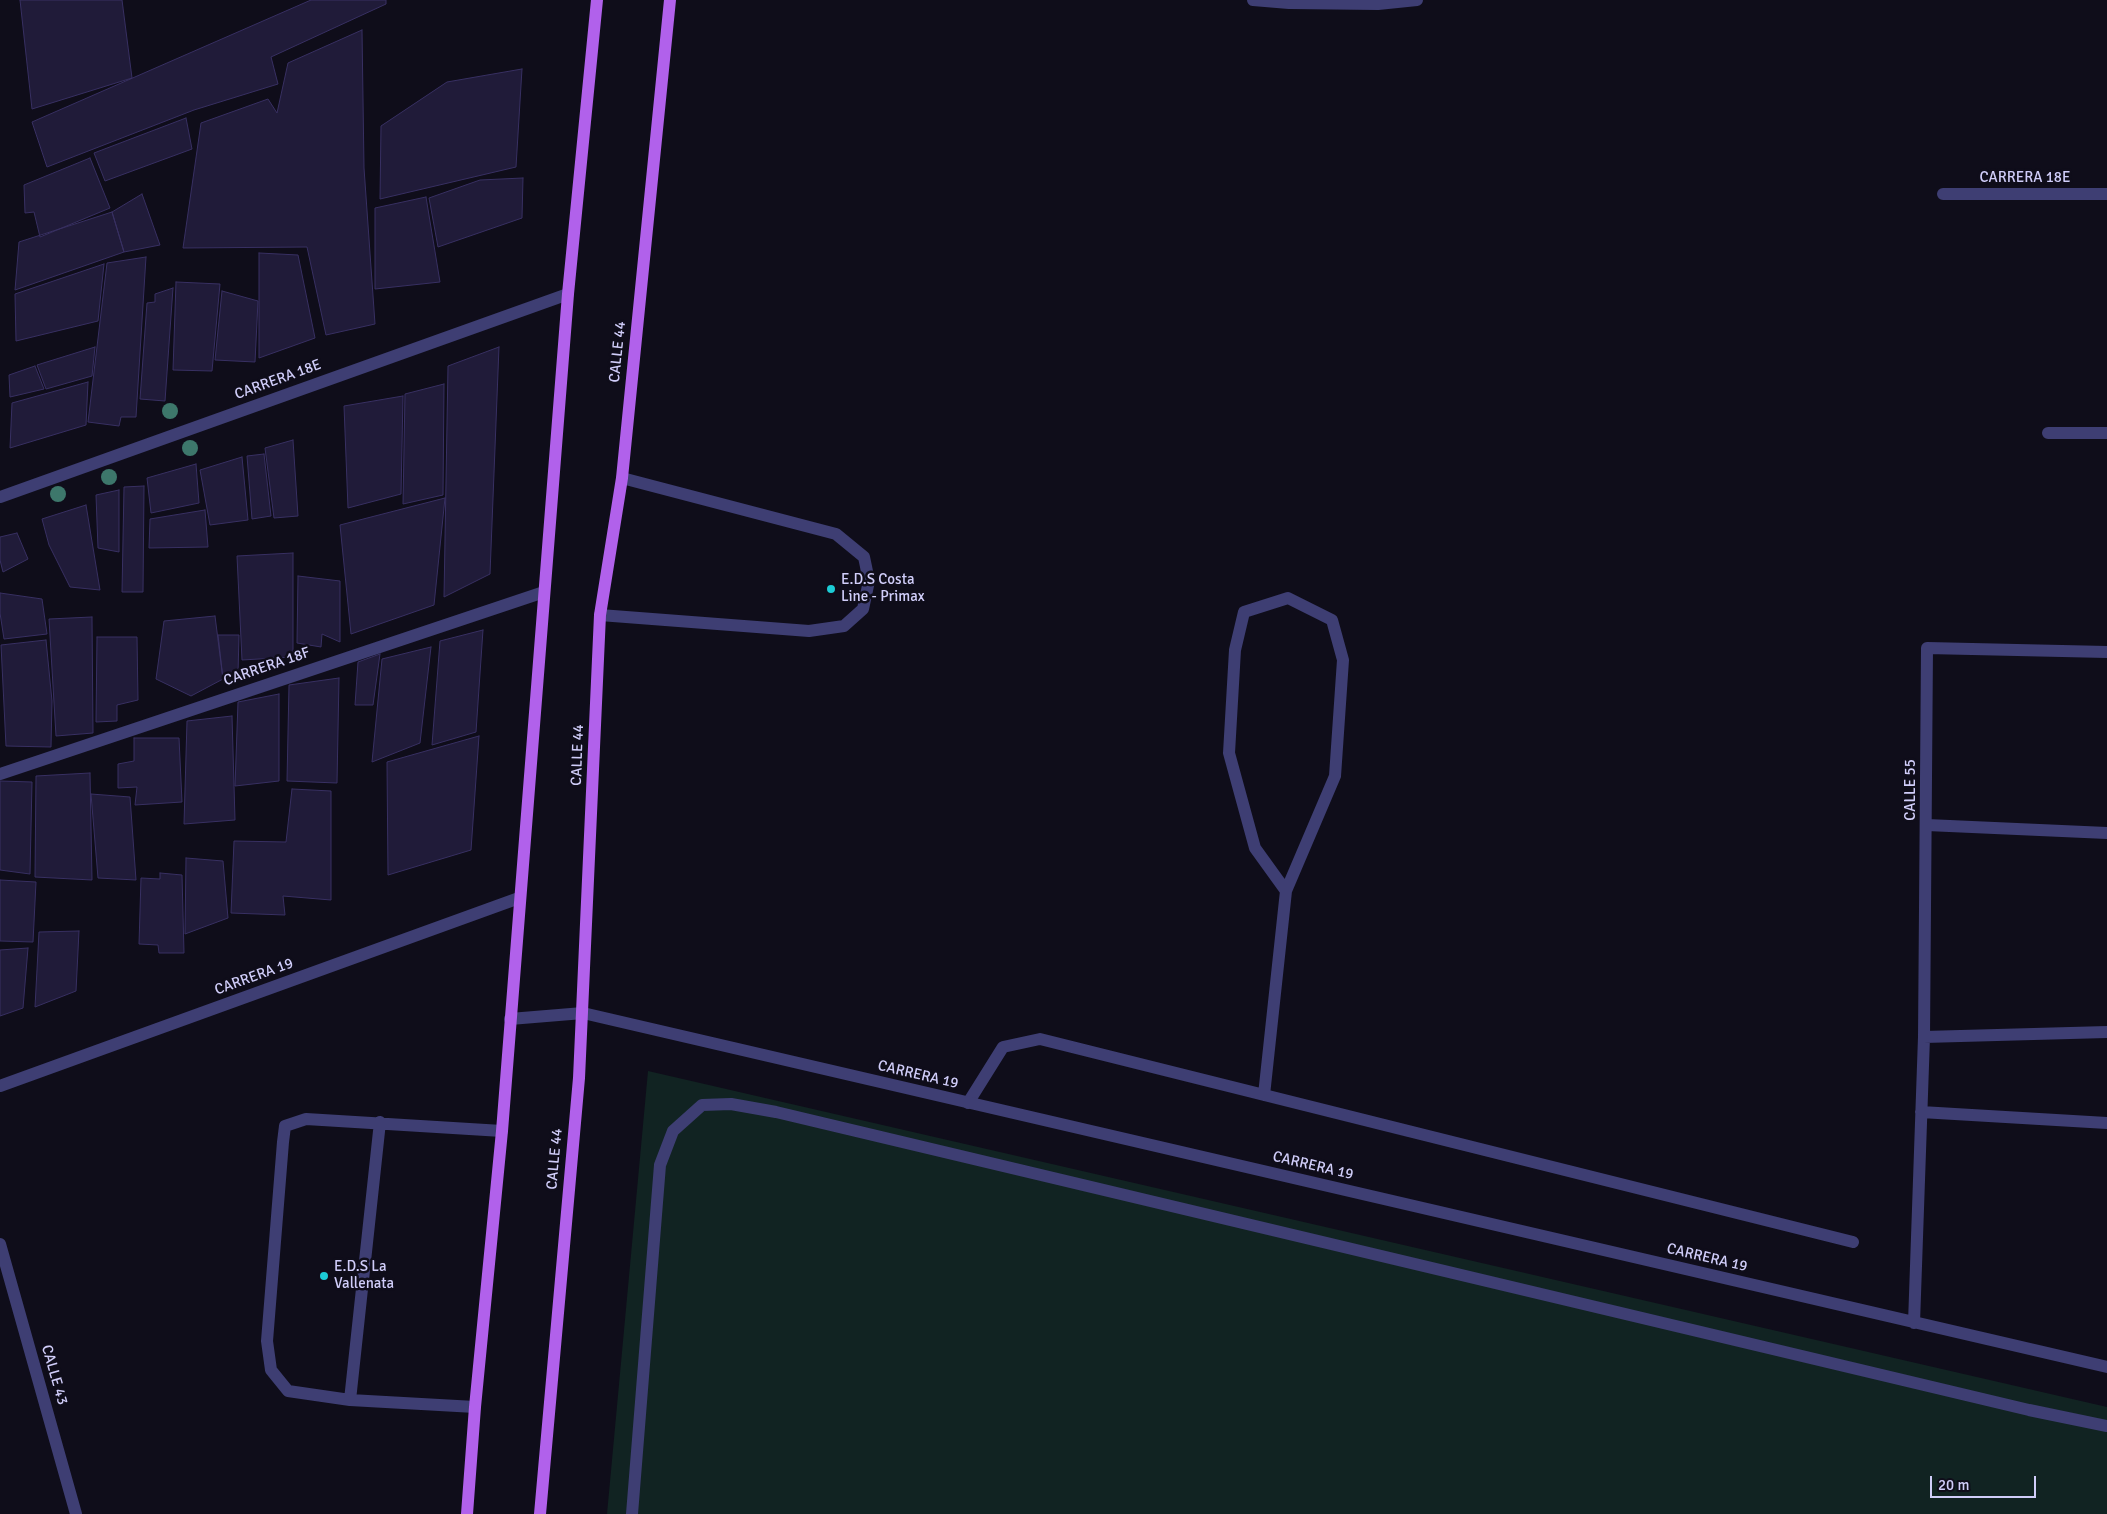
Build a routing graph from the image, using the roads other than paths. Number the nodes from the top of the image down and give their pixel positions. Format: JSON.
{"nodes":[{"id":1,"x":597,"y":0,"type":"edge"},
{"id":2,"x":670,"y":0,"type":"edge"},
{"id":3,"x":1253,"y":0,"type":"edge"},
{"id":4,"x":1417,"y":0,"type":"edge"},
{"id":5,"x":1942,"y":194,"type":"dead end"},
{"id":6,"x":2107,"y":194,"type":"edge"},
{"id":7,"x":568,"y":294,"type":"junction"},
{"id":8,"x":2048,"y":433,"type":"dead end"},
{"id":9,"x":2107,"y":433,"type":"edge"},
{"id":10,"x":622,"y":478,"type":"junction"},
{"id":11,"x":0,"y":497,"type":"edge"},
{"id":12,"x":544,"y":592,"type":"junction"},
{"id":13,"x":600,"y":615,"type":"junction"},
{"id":14,"x":2107,"y":652,"type":"edge"},
{"id":15,"x":0,"y":774,"type":"edge"},
{"id":16,"x":1927,"y":826,"type":"junction"},
{"id":17,"x":2107,"y":833,"type":"edge"},
{"id":18,"x":1286,"y":891,"type":"junction"},
{"id":19,"x":519,"y":898,"type":"junction"},
{"id":20,"x":583,"y":1013,"type":"junction"},
{"id":21,"x":510,"y":1019,"type":"junction"},
{"id":22,"x":2107,"y":1032,"type":"edge"},
{"id":23,"x":1924,"y":1037,"type":"junction"},
{"id":24,"x":0,"y":1086,"type":"edge"},
{"id":25,"x":1264,"y":1095,"type":"junction"},
{"id":26,"x":968,"y":1103,"type":"junction"},
{"id":27,"x":1921,"y":1112,"type":"junction"},
{"id":28,"x":380,"y":1122,"type":"junction"},
{"id":29,"x":2107,"y":1123,"type":"edge"},
{"id":30,"x":502,"y":1131,"type":"junction"},
{"id":31,"x":1853,"y":1242,"type":"dead end"},
{"id":32,"x":0,"y":1244,"type":"edge"},
{"id":33,"x":1914,"y":1322,"type":"junction"},
{"id":34,"x":2107,"y":1367,"type":"edge"},
{"id":35,"x":350,"y":1400,"type":"junction"},
{"id":36,"x":475,"y":1407,"type":"junction"},
{"id":37,"x":2107,"y":1426,"type":"edge"},
{"id":38,"x":76,"y":1514,"type":"edge"},
{"id":39,"x":467,"y":1514,"type":"edge"},
{"id":40,"x":540,"y":1514,"type":"edge"},
{"id":41,"x":632,"y":1514,"type":"edge"}],
"edges":[{"from":1,"to":7,"type":"main road"},
{"from":2,"to":10,"type":"main road","name":"CALLE 44"},
{"from":3,"to":4,"type":"street"},
{"from":5,"to":6,"type":"street","name":"CARRERA 18E"},
{"from":7,"to":11,"type":"street","name":"CARRERA 18E"},
{"from":7,"to":12,"type":"main road"},
{"from":8,"to":9,"type":"street"},
{"from":10,"to":13,"type":"main road","name":"CALLE 44"},
{"from":10,"to":13,"type":"street"},
{"from":12,"to":15,"type":"street","name":"CARRERA 18F"},
{"from":12,"to":19,"type":"main road"},
{"from":13,"to":20,"type":"main road","name":"CALLE 44"},
{"from":14,"to":16,"type":"street","name":"CALLE 55"},
{"from":16,"to":17,"type":"street"},
{"from":16,"to":23,"type":"street","name":"CALLE 55"},
{"from":18,"to":18,"type":"street"},
{"from":18,"to":25,"type":"street"},
{"from":19,"to":21,"type":"main road"},
{"from":19,"to":24,"type":"street","name":"CARRERA 19"},
{"from":20,"to":21,"type":"street","name":"CARRERA 19"},
{"from":20,"to":26,"type":"street","name":"CARRERA 19"},
{"from":20,"to":40,"type":"main road","name":"CALLE 44"},
{"from":21,"to":30,"type":"main road"},
{"from":22,"to":23,"type":"street"},
{"from":23,"to":27,"type":"street","name":"CALLE 55"},
{"from":25,"to":26,"type":"street"},
{"from":25,"to":31,"type":"street"},
{"from":26,"to":33,"type":"street","name":"CARRERA 19"},
{"from":27,"to":29,"type":"street"},
{"from":27,"to":33,"type":"street","name":"CALLE 55"},
{"from":28,"to":30,"type":"street"},
{"from":28,"to":35,"type":"street"},
{"from":28,"to":35,"type":"street"},
{"from":30,"to":36,"type":"main road"},
{"from":32,"to":38,"type":"street","name":"CALLE 43"},
{"from":33,"to":34,"type":"street","name":"CARRERA 19"},
{"from":35,"to":36,"type":"street"},
{"from":36,"to":39,"type":"main road"},
{"from":37,"to":41,"type":"street"}]}
